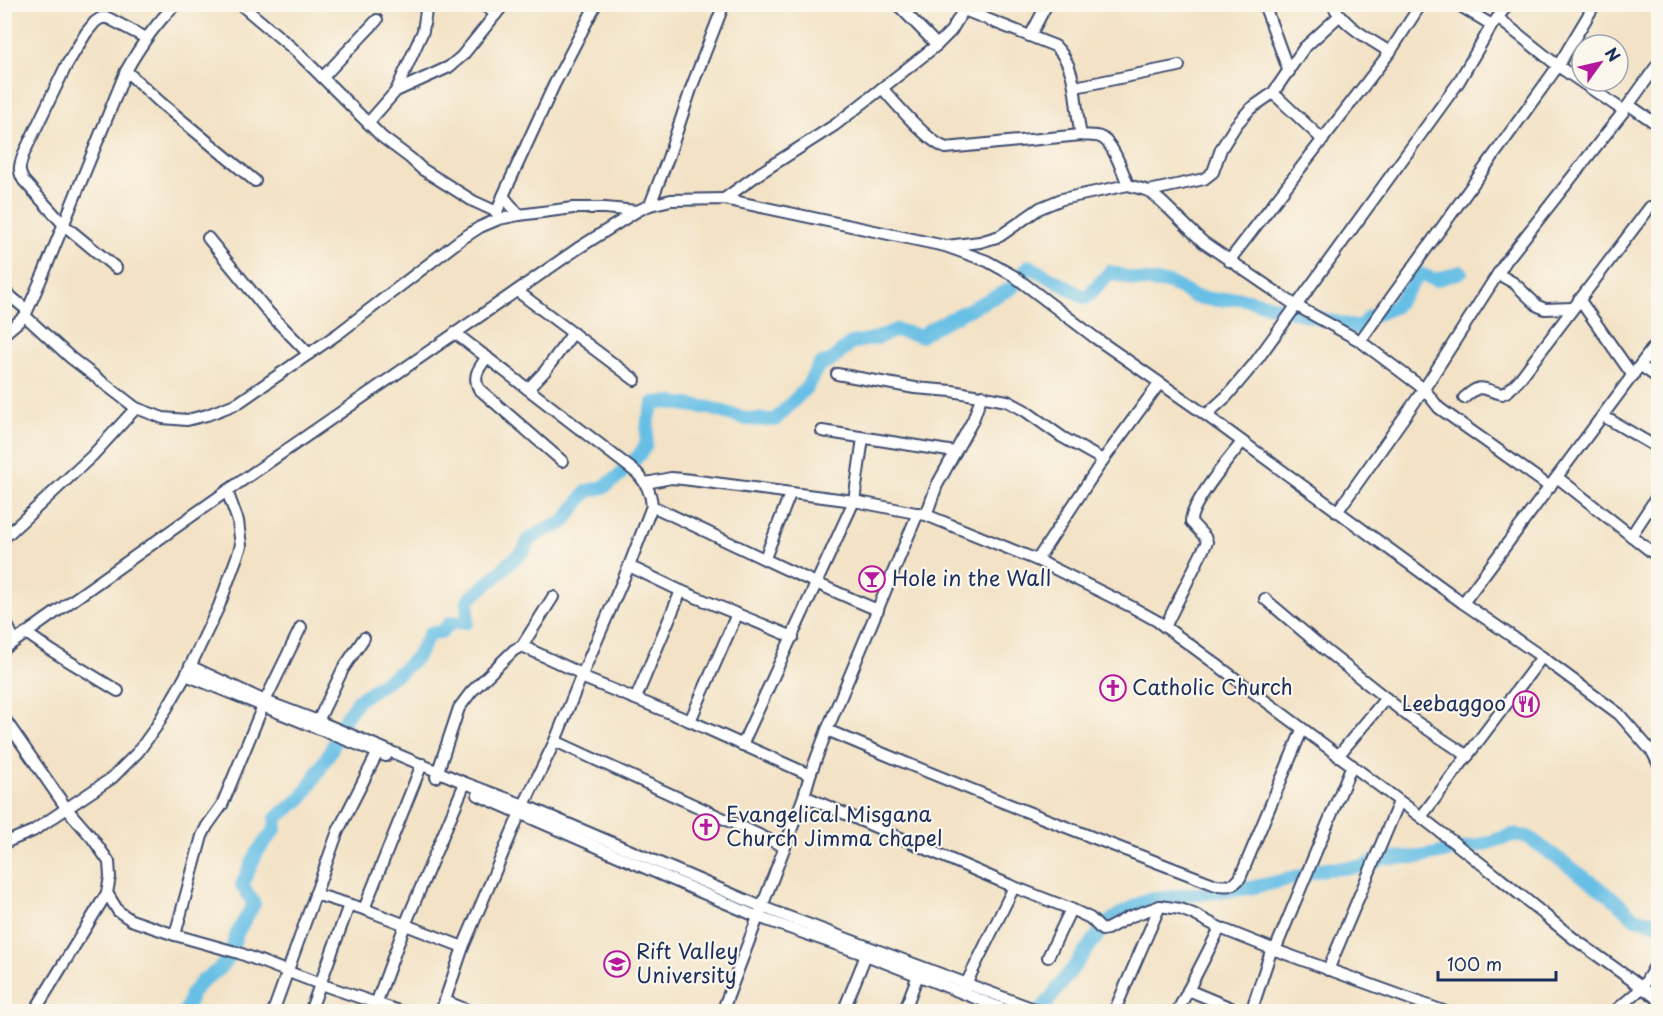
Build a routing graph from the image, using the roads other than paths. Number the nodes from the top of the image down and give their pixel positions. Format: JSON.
{"nodes":[{"id":1,"x":176,"y":4,"type":"edge"},
{"id":2,"x":240,"y":4,"type":"edge"},
{"id":3,"x":426,"y":4,"type":"edge"},
{"id":4,"x":482,"y":4,"type":"edge"},
{"id":5,"x":504,"y":4,"type":"edge"},
{"id":6,"x":596,"y":4,"type":"edge"},
{"id":7,"x":897,"y":4,"type":"edge"},
{"id":8,"x":1047,"y":4,"type":"edge"},
{"id":9,"x":1264,"y":4,"type":"edge"},
{"id":10,"x":1332,"y":4,"type":"edge"},
{"id":11,"x":1421,"y":4,"type":"edge"},
{"id":12,"x":1457,"y":4,"type":"edge"},
{"id":13,"x":1508,"y":4,"type":"edge"},
{"id":14,"x":1595,"y":4,"type":"edge"},
{"id":15,"x":723,"y":5,"type":"edge"},
{"id":16,"x":965,"y":7,"type":"edge"},
{"id":17,"x":496,"y":14,"type":"junction"},
{"id":18,"x":1339,"y":16,"type":"junction"},
{"id":19,"x":377,"y":20,"type":"dead end"},
{"id":20,"x":1495,"y":22,"type":"junction"},
{"id":21,"x":1030,"y":36,"type":"junction"},
{"id":22,"x":146,"y":38,"type":"junction"},
{"id":23,"x":937,"y":45,"type":"junction"},
{"id":24,"x":1390,"y":52,"type":"junction"},
{"id":25,"x":1659,"y":64,"type":"edge"},
{"id":26,"x":1179,"y":66,"type":"dead end"},
{"id":27,"x":1558,"y":66,"type":"junction"},
{"id":28,"x":126,"y":71,"type":"junction"},
{"id":29,"x":1289,"y":72,"type":"junction"},
{"id":30,"x":323,"y":77,"type":"junction"},
{"id":31,"x":1075,"y":87,"type":"junction"},
{"id":32,"x":882,"y":88,"type":"junction"},
{"id":33,"x":396,"y":92,"type":"junction"},
{"id":34,"x":1273,"y":93,"type":"junction"},
{"id":35,"x":1626,"y":108,"type":"junction"},
{"id":36,"x":368,"y":123,"type":"junction"},
{"id":37,"x":1659,"y":125,"type":"edge"},
{"id":38,"x":1081,"y":135,"type":"junction"},
{"id":39,"x":1323,"y":140,"type":"junction"},
{"id":40,"x":255,"y":181,"type":"dead end"},
{"id":41,"x":1128,"y":185,"type":"junction"},
{"id":42,"x":1149,"y":191,"type":"junction"},
{"id":43,"x":502,"y":196,"type":"junction"},
{"id":44,"x":724,"y":199,"type":"junction"},
{"id":45,"x":650,"y":205,"type":"junction"},
{"id":46,"x":1650,"y":207,"type":"dead end"},
{"id":47,"x":637,"y":211,"type":"junction"},
{"id":48,"x":498,"y":215,"type":"junction"},
{"id":49,"x":519,"y":215,"type":"junction"},
{"id":50,"x":64,"y":225,"type":"junction"},
{"id":51,"x":208,"y":238,"type":"dead end"},
{"id":52,"x":945,"y":246,"type":"junction"},
{"id":53,"x":1230,"y":261,"type":"junction"},
{"id":54,"x":116,"y":268,"type":"dead end"},
{"id":55,"x":1498,"y":274,"type":"junction"},
{"id":56,"x":4,"y":291,"type":"edge"},
{"id":57,"x":517,"y":291,"type":"junction"},
{"id":58,"x":1576,"y":303,"type":"junction"},
{"id":59,"x":1295,"y":305,"type":"junction"},
{"id":60,"x":26,"y":313,"type":"junction"},
{"id":61,"x":455,"y":333,"type":"junction"},
{"id":62,"x":573,"y":333,"type":"junction"},
{"id":63,"x":4,"y":334,"type":"edge"},
{"id":64,"x":1360,"y":341,"type":"junction"},
{"id":65,"x":1659,"y":341,"type":"edge"},
{"id":66,"x":309,"y":354,"type":"junction"},
{"id":67,"x":487,"y":357,"type":"junction"},
{"id":68,"x":1641,"y":366,"type":"junction"},
{"id":69,"x":837,"y":374,"type":"dead end"},
{"id":70,"x":1633,"y":376,"type":"junction"},
{"id":71,"x":1659,"y":378,"type":"edge"},
{"id":72,"x":635,"y":380,"type":"dead end"},
{"id":73,"x":1160,"y":384,"type":"junction"},
{"id":74,"x":528,"y":388,"type":"junction"},
{"id":75,"x":1424,"y":390,"type":"junction"},
{"id":76,"x":982,"y":395,"type":"junction"},
{"id":77,"x":1464,"y":398,"type":"dead end"},
{"id":78,"x":136,"y":408,"type":"junction"},
{"id":79,"x":1206,"y":415,"type":"junction"},
{"id":80,"x":1603,"y":416,"type":"junction"},
{"id":81,"x":822,"y":431,"type":"dead end"},
{"id":82,"x":863,"y":438,"type":"junction"},
{"id":83,"x":1242,"y":442,"type":"junction"},
{"id":84,"x":1659,"y":448,"type":"edge"},
{"id":85,"x":955,"y":452,"type":"junction"},
{"id":86,"x":1102,"y":460,"type":"junction"},
{"id":87,"x":562,"y":461,"type":"dead end"},
{"id":88,"x":1557,"y":477,"type":"junction"},
{"id":89,"x":646,"y":483,"type":"junction"},
{"id":90,"x":1550,"y":487,"type":"junction"},
{"id":91,"x":227,"y":490,"type":"junction"},
{"id":92,"x":790,"y":494,"type":"junction"},
{"id":93,"x":1659,"y":495,"type":"edge"},
{"id":94,"x":854,"y":501,"type":"junction"},
{"id":95,"x":652,"y":506,"type":"junction"},
{"id":96,"x":1337,"y":512,"type":"junction"},
{"id":97,"x":922,"y":514,"type":"junction"},
{"id":98,"x":6,"y":531,"type":"edge"},
{"id":99,"x":1631,"y":536,"type":"junction"},
{"id":100,"x":1658,"y":554,"type":"edge"},
{"id":101,"x":765,"y":558,"type":"junction"},
{"id":102,"x":1036,"y":560,"type":"junction"},
{"id":103,"x":629,"y":567,"type":"junction"},
{"id":104,"x":817,"y":585,"type":"junction"},
{"id":105,"x":681,"y":591,"type":"junction"},
{"id":106,"x":553,"y":597,"type":"dead end"},
{"id":107,"x":1265,"y":599,"type":"dead end"},
{"id":108,"x":1463,"y":603,"type":"junction"},
{"id":109,"x":878,"y":610,"type":"junction"},
{"id":110,"x":737,"y":614,"type":"junction"},
{"id":111,"x":4,"y":618,"type":"edge"},
{"id":112,"x":301,"y":627,"type":"dead end"},
{"id":113,"x":1165,"y":627,"type":"junction"},
{"id":114,"x":26,"y":633,"type":"junction"},
{"id":115,"x":793,"y":637,"type":"junction"},
{"id":116,"x":364,"y":638,"type":"dead end"},
{"id":117,"x":15,"y":641,"type":"junction"},
{"id":118,"x":522,"y":646,"type":"junction"},
{"id":119,"x":4,"y":649,"type":"edge"},
{"id":120,"x":1542,"y":657,"type":"junction"},
{"id":121,"x":188,"y":671,"type":"junction"},
{"id":122,"x":581,"y":675,"type":"junction"},
{"id":123,"x":118,"y":692,"type":"dead end"},
{"id":124,"x":636,"y":698,"type":"junction"},
{"id":125,"x":1386,"y":698,"type":"junction"},
{"id":126,"x":264,"y":704,"type":"junction"},
{"id":127,"x":4,"y":718,"type":"edge"},
{"id":128,"x":318,"y":721,"type":"junction"},
{"id":129,"x":690,"y":721,"type":"junction"},
{"id":130,"x":827,"y":730,"type":"junction"},
{"id":131,"x":1302,"y":730,"type":"junction"},
{"id":132,"x":555,"y":741,"type":"junction"},
{"id":133,"x":742,"y":745,"type":"junction"},
{"id":134,"x":379,"y":750,"type":"junction"},
{"id":135,"x":1656,"y":752,"type":"edge"},
{"id":136,"x":1338,"y":756,"type":"junction"},
{"id":137,"x":1467,"y":756,"type":"junction"},
{"id":138,"x":1659,"y":763,"type":"edge"},
{"id":139,"x":1352,"y":765,"type":"junction"},
{"id":140,"x":422,"y":767,"type":"junction"},
{"id":141,"x":437,"y":775,"type":"junction"},
{"id":142,"x":810,"y":775,"type":"junction"},
{"id":143,"x":464,"y":786,"type":"junction"},
{"id":144,"x":804,"y":796,"type":"junction"},
{"id":145,"x":1399,"y":801,"type":"junction"},
{"id":146,"x":67,"y":809,"type":"junction"},
{"id":147,"x":522,"y":809,"type":"junction"},
{"id":148,"x":1421,"y":817,"type":"junction"},
{"id":149,"x":4,"y":843,"type":"edge"},
{"id":150,"x":785,"y":847,"type":"junction"},
{"id":151,"x":1014,"y":886,"type":"junction"},
{"id":152,"x":107,"y":893,"type":"junction"},
{"id":153,"x":315,"y":894,"type":"junction"},
{"id":154,"x":349,"y":905,"type":"junction"},
{"id":155,"x":1160,"y":906,"type":"junction"},
{"id":156,"x":364,"y":909,"type":"junction"},
{"id":157,"x":1071,"y":909,"type":"junction"},
{"id":158,"x":760,"y":912,"type":"junction"},
{"id":159,"x":405,"y":925,"type":"junction"},
{"id":160,"x":1220,"y":928,"type":"junction"},
{"id":161,"x":175,"y":935,"type":"junction"},
{"id":162,"x":463,"y":947,"type":"junction"},
{"id":163,"x":1273,"y":949,"type":"junction"},
{"id":164,"x":866,"y":955,"type":"junction"},
{"id":165,"x":1048,"y":957,"type":"dead end"},
{"id":166,"x":1659,"y":961,"type":"edge"},
{"id":167,"x":1328,"y":970,"type":"junction"},
{"id":168,"x":286,"y":971,"type":"junction"},
{"id":169,"x":918,"y":975,"type":"junction"},
{"id":170,"x":320,"y":984,"type":"junction"},
{"id":171,"x":964,"y":988,"type":"junction"},
{"id":172,"x":1642,"y":988,"type":"junction"},
{"id":173,"x":1188,"y":990,"type":"junction"},
{"id":174,"x":1659,"y":999,"type":"edge"},
{"id":175,"x":443,"y":1006,"type":"edge"},
{"id":176,"x":375,"y":1007,"type":"edge"},
{"id":177,"x":34,"y":1011,"type":"edge"},
{"id":178,"x":273,"y":1011,"type":"edge"},
{"id":179,"x":310,"y":1011,"type":"edge"},
{"id":180,"x":402,"y":1011,"type":"edge"},
{"id":181,"x":472,"y":1011,"type":"edge"},
{"id":182,"x":722,"y":1011,"type":"edge"},
{"id":183,"x":843,"y":1011,"type":"edge"},
{"id":184,"x":904,"y":1011,"type":"edge"},
{"id":185,"x":1011,"y":1011,"type":"edge"},
{"id":186,"x":1042,"y":1011,"type":"edge"},
{"id":187,"x":1114,"y":1011,"type":"edge"},
{"id":188,"x":1178,"y":1011,"type":"edge"},
{"id":189,"x":1241,"y":1011,"type":"edge"},
{"id":190,"x":1251,"y":1011,"type":"edge"},
{"id":191,"x":1446,"y":1011,"type":"edge"},
{"id":192,"x":1614,"y":1011,"type":"edge"}],
"edges":[{"from":1,"to":22,"type":"street"},
{"from":2,"to":30,"type":"street"},
{"from":3,"to":33,"type":"street"},
{"from":4,"to":17,"type":"street"},
{"from":5,"to":17,"type":"street"},
{"from":6,"to":43,"type":"street"},
{"from":7,"to":23,"type":"street"},
{"from":8,"to":21,"type":"street"},
{"from":9,"to":29,"type":"street"},
{"from":10,"to":18,"type":"street"},
{"from":11,"to":24,"type":"street"},
{"from":12,"to":20,"type":"street"},
{"from":13,"to":20,"type":"street"},
{"from":14,"to":27,"type":"street"},
{"from":15,"to":45,"type":"street"},
{"from":16,"to":21,"type":"street"},
{"from":16,"to":23,"type":"street"},
{"from":17,"to":33,"type":"street"},
{"from":18,"to":24,"type":"street"},
{"from":18,"to":29,"type":"street"},
{"from":19,"to":30,"type":"street"},
{"from":20,"to":27,"type":"street"},
{"from":20,"to":59,"type":"street"},
{"from":21,"to":31,"type":"street"},
{"from":22,"to":28,"type":"street"},
{"from":22,"to":50,"type":"street"},
{"from":23,"to":32,"type":"street"},
{"from":24,"to":39,"type":"street"},
{"from":25,"to":35,"type":"street"},
{"from":26,"to":31,"type":"street"},
{"from":27,"to":35,"type":"street"},
{"from":27,"to":64,"type":"street"},
{"from":28,"to":40,"type":"street"},
{"from":28,"to":50,"type":"street"},
{"from":29,"to":34,"type":"street"},
{"from":30,"to":36,"type":"street"},
{"from":31,"to":38,"type":"street"},
{"from":32,"to":38,"type":"street"},
{"from":32,"to":44,"type":"street"},
{"from":33,"to":36,"type":"street"},
{"from":34,"to":39,"type":"street"},
{"from":34,"to":42,"type":"street"},
{"from":35,"to":37,"type":"street"},
{"from":35,"to":55,"type":"street"},
{"from":36,"to":48,"type":"street"},
{"from":38,"to":41,"type":"street"},
{"from":39,"to":53,"type":"street"},
{"from":41,"to":42,"type":"street"},
{"from":41,"to":52,"type":"street"},
{"from":42,"to":53,"type":"street"},
{"from":43,"to":48,"type":"street"},
{"from":43,"to":49,"type":"street"},
{"from":44,"to":45,"type":"street"},
{"from":44,"to":52,"type":"street"},
{"from":45,"to":47,"type":"street"},
{"from":46,"to":58,"type":"street"},
{"from":47,"to":49,"type":"street"},
{"from":47,"to":57,"type":"street"},
{"from":48,"to":49,"type":"street"},
{"from":48,"to":66,"type":"street"},
{"from":50,"to":54,"type":"street"},
{"from":50,"to":60,"type":"street"},
{"from":51,"to":66,"type":"street"},
{"from":52,"to":73,"type":"street"},
{"from":53,"to":59,"type":"street"},
{"from":55,"to":58,"type":"street"},
{"from":55,"to":75,"type":"street"},
{"from":56,"to":60,"type":"street"},
{"from":57,"to":61,"type":"street"},
{"from":57,"to":62,"type":"street"},
{"from":58,"to":70,"type":"street"},
{"from":58,"to":77,"type":"street"},
{"from":59,"to":64,"type":"street"},
{"from":59,"to":79,"type":"street"},
{"from":60,"to":63,"type":"street"},
{"from":60,"to":78,"type":"street"},
{"from":61,"to":67,"type":"street"},
{"from":61,"to":91,"type":"street"},
{"from":62,"to":72,"type":"street"},
{"from":62,"to":74,"type":"street"},
{"from":64,"to":75,"type":"street"},
{"from":65,"to":68,"type":"street"},
{"from":66,"to":78,"type":"street"},
{"from":67,"to":74,"type":"street"},
{"from":67,"to":87,"type":"street"},
{"from":68,"to":70,"type":"street"},
{"from":68,"to":71,"type":"street"},
{"from":69,"to":76,"type":"street"},
{"from":70,"to":80,"type":"street"},
{"from":73,"to":79,"type":"street"},
{"from":73,"to":86,"type":"street"},
{"from":74,"to":89,"type":"street"},
{"from":75,"to":90,"type":"street"},
{"from":75,"to":96,"type":"street"},
{"from":76,"to":85,"type":"street"},
{"from":76,"to":86,"type":"street"},
{"from":78,"to":98,"type":"street"},
{"from":79,"to":83,"type":"street"},
{"from":80,"to":84,"type":"street"},
{"from":80,"to":88,"type":"street"},
{"from":81,"to":82,"type":"street"},
{"from":82,"to":85,"type":"street"},
{"from":82,"to":94,"type":"street"},
{"from":83,"to":96,"type":"street"},
{"from":83,"to":113,"type":"street"},
{"from":85,"to":97,"type":"street"},
{"from":86,"to":102,"type":"street"},
{"from":88,"to":90,"type":"street"},
{"from":88,"to":99,"type":"street"},
{"from":89,"to":92,"type":"street"},
{"from":89,"to":95,"type":"street"},
{"from":90,"to":108,"type":"street"},
{"from":91,"to":114,"type":"street"},
{"from":91,"to":121,"type":"street"},
{"from":92,"to":94,"type":"street"},
{"from":92,"to":101,"type":"street"},
{"from":93,"to":99,"type":"street"},
{"from":94,"to":97,"type":"street"},
{"from":94,"to":104,"type":"street"},
{"from":95,"to":101,"type":"street"},
{"from":95,"to":103,"type":"street"},
{"from":96,"to":108,"type":"street"},
{"from":97,"to":102,"type":"street"},
{"from":97,"to":109,"type":"street"},
{"from":99,"to":100,"type":"street"},
{"from":101,"to":104,"type":"street"},
{"from":102,"to":113,"type":"street"},
{"from":103,"to":105,"type":"street"},
{"from":103,"to":122,"type":"street"},
{"from":104,"to":109,"type":"street"},
{"from":104,"to":115,"type":"street"},
{"from":105,"to":110,"type":"street"},
{"from":105,"to":124,"type":"street"},
{"from":106,"to":118,"type":"street"},
{"from":107,"to":125,"type":"street"},
{"from":108,"to":120,"type":"street"},
{"from":109,"to":130,"type":"street"},
{"from":110,"to":115,"type":"street"},
{"from":110,"to":129,"type":"street"},
{"from":111,"to":117,"type":"street"},
{"from":112,"to":126,"type":"street"},
{"from":113,"to":131,"type":"street"},
{"from":114,"to":117,"type":"street"},
{"from":114,"to":123,"type":"street"},
{"from":115,"to":133,"type":"street"},
{"from":116,"to":128,"type":"street"},
{"from":117,"to":119,"type":"street"},
{"from":118,"to":122,"type":"street"},
{"from":118,"to":141,"type":"street"},
{"from":120,"to":135,"type":"street"},
{"from":120,"to":137,"type":"street"},
{"from":121,"to":126,"type":"street"},
{"from":121,"to":146,"type":"street"},
{"from":122,"to":124,"type":"street"},
{"from":122,"to":132,"type":"street"},
{"from":124,"to":129,"type":"street"},
{"from":125,"to":136,"type":"street"},
{"from":125,"to":137,"type":"street"},
{"from":126,"to":128,"type":"street"},
{"from":126,"to":134,"type":"street"},
{"from":126,"to":161,"type":"street"},
{"from":127,"to":146,"type":"street"},
{"from":128,"to":134,"type":"street"},
{"from":129,"to":133,"type":"street"},
{"from":130,"to":131,"type":"street"},
{"from":130,"to":142,"type":"street"},
{"from":131,"to":136,"type":"street"},
{"from":132,"to":147,"type":"street"},
{"from":132,"to":150,"type":"street"},
{"from":133,"to":142,"type":"street"},
{"from":134,"to":140,"type":"street"},
{"from":134,"to":153,"type":"street"},
{"from":135,"to":138,"type":"street"},
{"from":136,"to":139,"type":"street"},
{"from":137,"to":148,"type":"street"},
{"from":139,"to":145,"type":"street"},
{"from":139,"to":163,"type":"street"},
{"from":140,"to":141,"type":"street"},
{"from":140,"to":156,"type":"street"},
{"from":141,"to":143,"type":"street"},
{"from":142,"to":144,"type":"street"},
{"from":143,"to":147,"type":"street"},
{"from":143,"to":159,"type":"street"},
{"from":144,"to":150,"type":"street"},
{"from":144,"to":151,"type":"street"},
{"from":145,"to":148,"type":"street"},
{"from":145,"to":167,"type":"street"},
{"from":146,"to":149,"type":"street"},
{"from":146,"to":152,"type":"street"},
{"from":147,"to":158,"type":"street"},
{"from":147,"to":162,"type":"street"},
{"from":148,"to":172,"type":"street"},
{"from":150,"to":158,"type":"street"},
{"from":151,"to":157,"type":"street"},
{"from":151,"to":171,"type":"street"},
{"from":152,"to":161,"type":"street"},
{"from":152,"to":177,"type":"street"},
{"from":153,"to":154,"type":"street"},
{"from":153,"to":168,"type":"street"},
{"from":154,"to":156,"type":"street"},
{"from":154,"to":170,"type":"street"},
{"from":155,"to":157,"type":"street"},
{"from":155,"to":160,"type":"street"},
{"from":155,"to":187,"type":"street"},
{"from":156,"to":159,"type":"street"},
{"from":157,"to":165,"type":"street"},
{"from":158,"to":164,"type":"street"},
{"from":158,"to":171,"type":"street"},
{"from":158,"to":182,"type":"street"},
{"from":159,"to":162,"type":"street"},
{"from":159,"to":176,"type":"street"},
{"from":160,"to":163,"type":"street"},
{"from":160,"to":173,"type":"street"},
{"from":161,"to":168,"type":"street"},
{"from":162,"to":175,"type":"street"},
{"from":163,"to":167,"type":"street"},
{"from":163,"to":190,"type":"street"},
{"from":164,"to":169,"type":"street"},
{"from":164,"to":183,"type":"street"},
{"from":166,"to":172,"type":"street"},
{"from":167,"to":191,"type":"street"},
{"from":168,"to":170,"type":"street"},
{"from":168,"to":178,"type":"street"},
{"from":169,"to":171,"type":"street"},
{"from":169,"to":184,"type":"street"},
{"from":170,"to":176,"type":"street"},
{"from":170,"to":179,"type":"street"},
{"from":171,"to":185,"type":"street"},
{"from":171,"to":186,"type":"street"},
{"from":172,"to":174,"type":"street"},
{"from":172,"to":192,"type":"street"},
{"from":173,"to":188,"type":"street"},
{"from":173,"to":189,"type":"street"},
{"from":175,"to":181,"type":"street"},
{"from":176,"to":180,"type":"street"}]}
